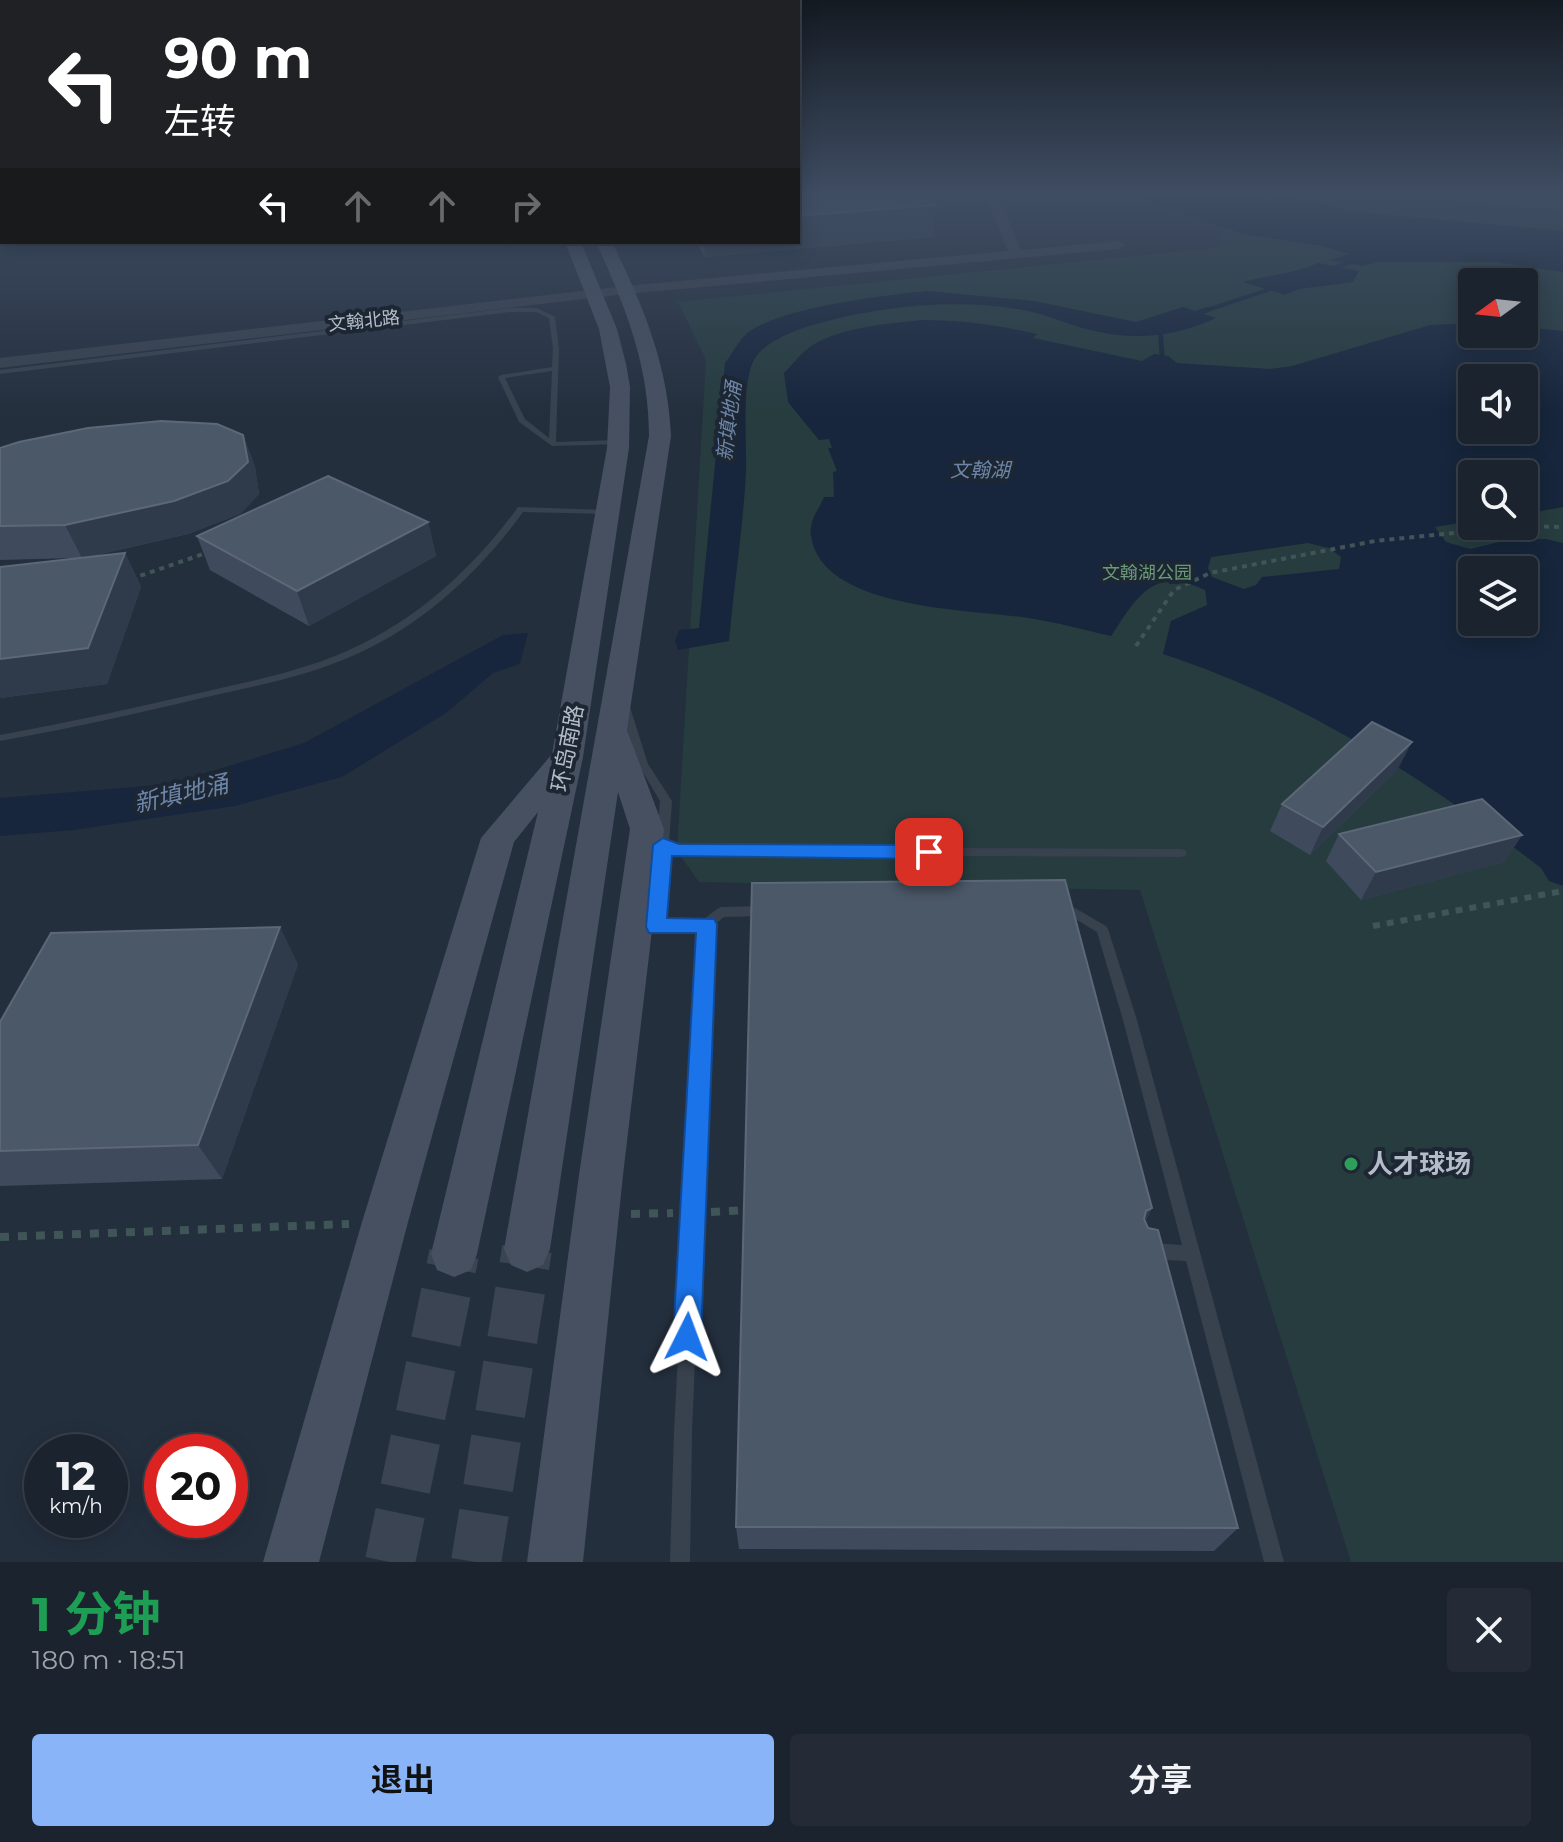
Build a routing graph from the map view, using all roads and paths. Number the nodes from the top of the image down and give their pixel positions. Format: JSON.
{"nodes":[{"id":1,"x":583,"y":267,"type":"edge"},
{"id":2,"x":615,"y":267,"type":"edge"},
{"id":3,"x":883,"y":267,"type":"edge"},
{"id":4,"x":626,"y":290,"type":"junction"},
{"id":5,"x":594,"y":292,"type":"junction"},
{"id":6,"x":0,"y":356,"type":"edge"},
{"id":7,"x":0,"y":363,"type":"edge"},
{"id":8,"x":555,"y":369,"type":"junction"},
{"id":9,"x":0,"y":372,"type":"edge"},
{"id":10,"x":619,"y":442,"type":"junction"},
{"id":11,"x":552,"y":444,"type":"junction"},
{"id":12,"x":607,"y":512,"type":"junction"},
{"id":13,"x":1538,"y":526,"type":"edge"},
{"id":14,"x":1563,"y":527,"type":"edge"},
{"id":15,"x":1458,"y":531,"type":"edge"},
{"id":16,"x":215,"y":550,"type":"edge"},
{"id":17,"x":127,"y":580,"type":"edge"},
{"id":18,"x":1136,"y":646,"type":"dead end"},
{"id":19,"x":618,"y":684,"type":"junction"},
{"id":20,"x":611,"y":727,"type":"junction"},
{"id":21,"x":0,"y":738,"type":"edge"},
{"id":22,"x":567,"y":757,"type":"junction"},
{"id":23,"x":663,"y":845,"type":"junction"},
{"id":24,"x":1181,"y":853,"type":"dead end"},
{"id":25,"x":1563,"y":891,"type":"edge"},
{"id":26,"x":1049,"y":905,"type":"edge"},
{"id":27,"x":784,"y":911,"type":"edge"},
{"id":28,"x":707,"y":924,"type":"junction"},
{"id":29,"x":1373,"y":926,"type":"dead end"},
{"id":30,"x":527,"y":1249,"type":"tunnel mouth"},
{"id":31,"x":1139,"y":1251,"type":"edge"},
{"id":32,"x":1192,"y":1253,"type":"junction"},
{"id":33,"x":454,"y":1254,"type":"tunnel mouth"},
{"id":34,"x":291,"y":1562,"type":"edge"},
{"id":35,"x":555,"y":1562,"type":"edge"},
{"id":36,"x":680,"y":1562,"type":"edge"},
{"id":37,"x":1274,"y":1562,"type":"edge"}],
"edges":[{"from":1,"to":5,"type":"main road","name":"环岛南路"},
{"from":2,"to":4,"type":"main road","name":"环岛南路"},
{"from":3,"to":4,"type":"street","name":"文翰北路"},
{"from":4,"to":5,"type":"street","name":"文翰北路"},
{"from":4,"to":19,"type":"main road","name":"环岛南路"},
{"from":5,"to":6,"type":"street","name":"文翰北路"},
{"from":5,"to":7,"type":"street","name":"文翰北路"},
{"from":5,"to":10,"type":"main road","name":"环岛南路"},
{"from":8,"to":9,"type":"lane"},
{"from":8,"to":11,"type":"lane"},
{"from":8,"to":11,"type":"lane"},
{"from":10,"to":11,"type":"lane"},
{"from":10,"to":12,"type":"main road","name":"环岛南路"},
{"from":12,"to":21,"type":"lane"},
{"from":12,"to":22,"type":"main road","name":"环岛南路"},
{"from":13,"to":14,"type":"path"},
{"from":15,"to":18,"type":"path"},
{"from":16,"to":17,"type":"path"},
{"from":19,"to":20,"type":"main road","name":"环岛南路"},
{"from":19,"to":23,"type":"lane"},
{"from":20,"to":30,"type":"main road","name":"环岛南路"},
{"from":20,"to":35,"type":"main road"},
{"from":22,"to":33,"type":"main road","name":"环岛南路"},
{"from":22,"to":34,"type":"main road"},
{"from":23,"to":24,"type":"lane"},
{"from":23,"to":28,"type":"lane"},
{"from":25,"to":29,"type":"path"},
{"from":26,"to":32,"type":"lane"},
{"from":27,"to":28,"type":"lane"},
{"from":28,"to":36,"type":"lane"},
{"from":31,"to":32,"type":"lane"},
{"from":32,"to":37,"type":"lane"}]}
